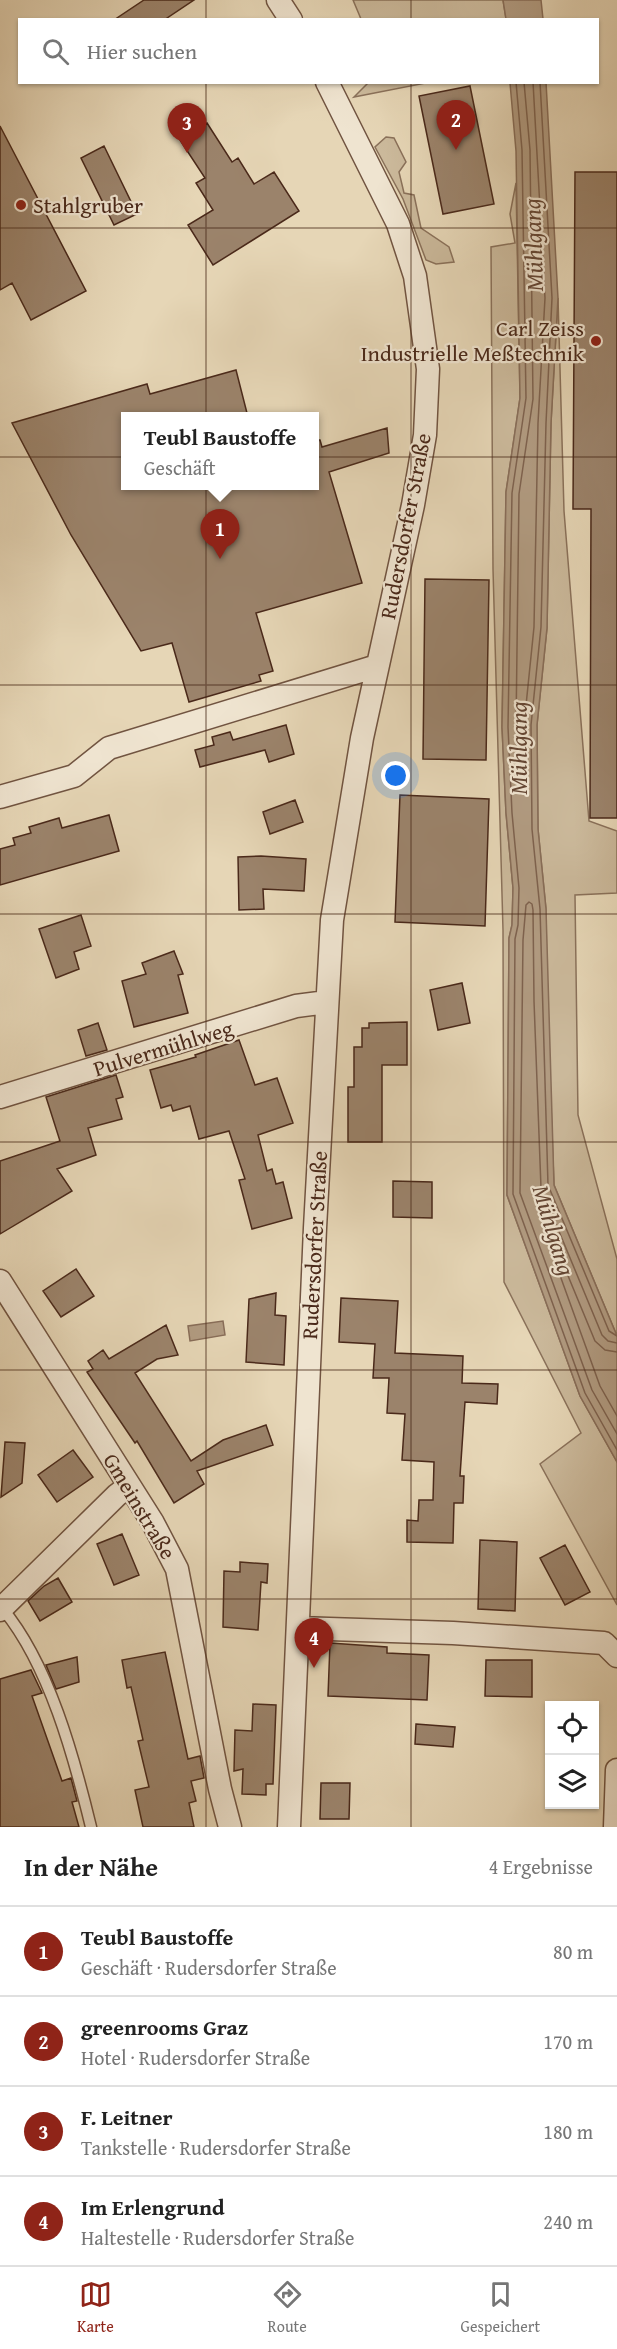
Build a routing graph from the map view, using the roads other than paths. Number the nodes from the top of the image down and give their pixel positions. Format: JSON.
{"nodes":[{"id":1,"x":278,"y":0,"type":"edge"},
{"id":2,"x":290,"y":18,"type":"edge"},
{"id":3,"x":328,"y":84,"type":"edge"},
{"id":4,"x":377,"y":666,"type":"junction"},
{"id":5,"x":0,"y":797,"type":"edge"},
{"id":6,"x":327,"y":1002,"type":"junction"},
{"id":7,"x":0,"y":1097,"type":"edge"},
{"id":8,"x":0,"y":1281,"type":"edge"},
{"id":9,"x":129,"y":1485,"type":"junction"},
{"id":10,"x":1,"y":1609,"type":"edge"},
{"id":11,"x":298,"y":1628,"type":"junction"},
{"id":12,"x":617,"y":1656,"type":"edge"},
{"id":13,"x":617,"y":1770,"type":"edge"},
{"id":14,"x":91,"y":1827,"type":"edge"},
{"id":15,"x":230,"y":1827,"type":"edge"},
{"id":16,"x":289,"y":1827,"type":"edge"},
{"id":17,"x":615,"y":1827,"type":"edge"}],
"edges":[{"from":1,"to":2,"type":"street"},
{"from":3,"to":4,"type":"street","name":"Rudersdorfer Straße"},
{"from":4,"to":5,"type":"street"},
{"from":4,"to":6,"type":"street","name":"Rudersdorfer Straße"},
{"from":6,"to":7,"type":"street","name":"Pulvermühlweg"},
{"from":6,"to":11,"type":"street","name":"Rudersdorfer Straße"},
{"from":8,"to":9,"type":"street","name":"Gmeinstraße"},
{"from":9,"to":10,"type":"street"},
{"from":9,"to":15,"type":"street","name":"Gmeinstraße"},
{"from":10,"to":14,"type":"lane"},
{"from":11,"to":12,"type":"street"},
{"from":11,"to":16,"type":"street","name":"Rudersdorfer Straße"},
{"from":13,"to":17,"type":"street"}]}
